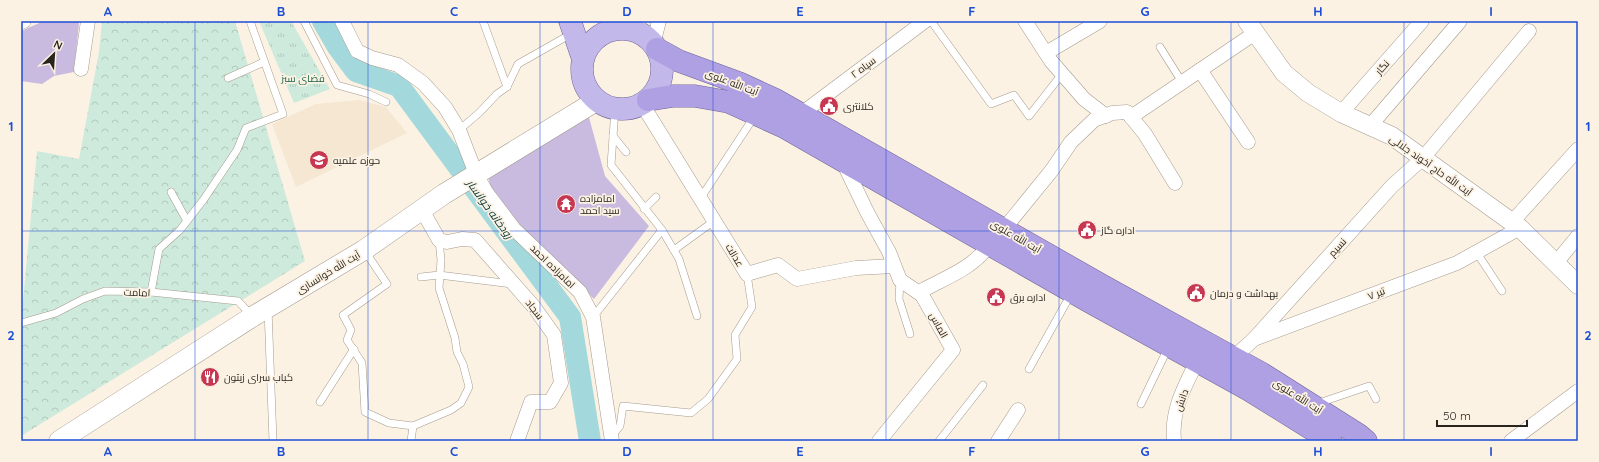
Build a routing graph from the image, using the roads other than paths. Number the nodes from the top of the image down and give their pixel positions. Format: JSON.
{"nodes":[{"id":1,"x":88,"y":21,"type":"edge"},
{"id":2,"x":250,"y":21,"type":"edge"},
{"id":3,"x":304,"y":21,"type":"edge"},
{"id":4,"x":342,"y":21,"type":"edge"},
{"id":5,"x":483,"y":21,"type":"edge"},
{"id":6,"x":659,"y":21,"type":"edge"},
{"id":7,"x":925,"y":21,"type":"edge"},
{"id":8,"x":931,"y":21,"type":"edge"},
{"id":9,"x":1025,"y":21,"type":"edge"},
{"id":10,"x":1100,"y":21,"type":"edge"},
{"id":11,"x":1422,"y":21,"type":"edge"},
{"id":12,"x":1460,"y":21,"type":"edge"},
{"id":13,"x":635,"y":25,"type":"edge"},
{"id":14,"x":601,"y":26,"type":"edge"},
{"id":15,"x":572,"y":27,"type":"edge"},
{"id":16,"x":1251,"y":27,"type":"edge"},
{"id":17,"x":1530,"y":31,"type":"dead end"},
{"id":18,"x":655,"y":46,"type":"junction"},
{"id":19,"x":1160,"y":47,"type":"dead end"},
{"id":20,"x":1046,"y":54,"type":"junction"},
{"id":21,"x":583,"y":59,"type":"junction"},
{"id":22,"x":264,"y":62,"type":"junction"},
{"id":23,"x":81,"y":69,"type":"dead end"},
{"id":24,"x":1200,"y":70,"type":"junction"},
{"id":25,"x":1062,"y":74,"type":"junction"},
{"id":26,"x":228,"y":78,"type":"dead end"},
{"id":27,"x":1182,"y":82,"type":"junction"},
{"id":28,"x":507,"y":87,"type":"junction"},
{"id":29,"x":386,"y":102,"type":"dead end"},
{"id":30,"x":645,"y":102,"type":"junction"},
{"id":31,"x":606,"y":105,"type":"junction"},
{"id":32,"x":1341,"y":113,"type":"junction"},
{"id":33,"x":756,"y":114,"type":"junction"},
{"id":34,"x":801,"y":114,"type":"junction"},
{"id":35,"x":1106,"y":116,"type":"junction"},
{"id":36,"x":1131,"y":117,"type":"junction"},
{"id":37,"x":1370,"y":126,"type":"junction"},
{"id":38,"x":459,"y":130,"type":"junction"},
{"id":39,"x":613,"y":136,"type":"junction"},
{"id":40,"x":1248,"y":142,"type":"dead end"},
{"id":41,"x":1578,"y":149,"type":"edge"},
{"id":42,"x":626,"y":152,"type":"dead end"},
{"id":43,"x":1423,"y":158,"type":"junction"},
{"id":44,"x":843,"y":161,"type":"junction"},
{"id":45,"x":476,"y":174,"type":"junction"},
{"id":46,"x":1175,"y":183,"type":"dead end"},
{"id":47,"x":171,"y":192,"type":"dead end"},
{"id":48,"x":656,"y":198,"type":"dead end"},
{"id":49,"x":700,"y":199,"type":"junction"},
{"id":50,"x":644,"y":209,"type":"junction"},
{"id":51,"x":422,"y":210,"type":"junction"},
{"id":52,"x":186,"y":221,"type":"junction"},
{"id":53,"x":714,"y":221,"type":"junction"},
{"id":54,"x":1516,"y":225,"type":"junction"},
{"id":55,"x":1004,"y":229,"type":"junction"},
{"id":56,"x":662,"y":230,"type":"junction"},
{"id":57,"x":1578,"y":236,"type":"edge"},
{"id":58,"x":439,"y":240,"type":"junction"},
{"id":59,"x":989,"y":244,"type":"junction"},
{"id":60,"x":364,"y":250,"type":"junction"},
{"id":61,"x":674,"y":250,"type":"junction"},
{"id":62,"x":1478,"y":253,"type":"junction"},
{"id":63,"x":1556,"y":263,"type":"junction"},
{"id":64,"x":894,"y":266,"type":"junction"},
{"id":65,"x":747,"y":274,"type":"junction"},
{"id":66,"x":439,"y":275,"type":"junction"},
{"id":67,"x":421,"y":276,"type":"dead end"},
{"id":68,"x":900,"y":280,"type":"junction"},
{"id":69,"x":514,"y":284,"type":"junction"},
{"id":70,"x":1578,"y":285,"type":"edge"},
{"id":71,"x":1502,"y":291,"type":"dead end"},
{"id":72,"x":151,"y":292,"type":"junction"},
{"id":73,"x":1072,"y":292,"type":"junction"},
{"id":74,"x":922,"y":295,"type":"junction"},
{"id":75,"x":260,"y":313,"type":"junction"},
{"id":76,"x":697,"y":316,"type":"dead end"},
{"id":77,"x":593,"y":317,"type":"junction"},
{"id":78,"x":21,"y":323,"type":"edge"},
{"id":79,"x":910,"y":334,"type":"dead end"},
{"id":80,"x":1254,"y":339,"type":"junction"},
{"id":81,"x":1169,"y":346,"type":"junction"},
{"id":82,"x":354,"y":349,"type":"junction"},
{"id":83,"x":1233,"y":358,"type":"junction"},
{"id":84,"x":1197,"y":361,"type":"junction"},
{"id":85,"x":1029,"y":369,"type":"dead end"},
{"id":86,"x":983,"y":384,"type":"dead end"},
{"id":87,"x":1578,"y":391,"type":"edge"},
{"id":88,"x":1376,"y":399,"type":"dead end"},
{"id":89,"x":320,"y":402,"type":"dead end"},
{"id":90,"x":1141,"y":404,"type":"dead end"},
{"id":91,"x":1312,"y":405,"type":"junction"},
{"id":92,"x":1018,"y":410,"type":"dead end"},
{"id":93,"x":413,"y":426,"type":"junction"},
{"id":94,"x":612,"y":439,"type":"edge"},
{"id":95,"x":64,"y":440,"type":"edge"},
{"id":96,"x":273,"y":441,"type":"edge"},
{"id":97,"x":411,"y":441,"type":"edge"},
{"id":98,"x":517,"y":441,"type":"edge"},
{"id":99,"x":879,"y":441,"type":"edge"},
{"id":100,"x":939,"y":441,"type":"edge"},
{"id":101,"x":998,"y":441,"type":"edge"},
{"id":102,"x":1174,"y":441,"type":"edge"},
{"id":103,"x":1331,"y":441,"type":"edge"},
{"id":104,"x":1366,"y":441,"type":"edge"},
{"id":105,"x":1511,"y":441,"type":"edge"}],
"edges":[{"from":1,"to":23,"type":"street"},
{"from":2,"to":22,"type":"lane"},
{"from":3,"to":29,"type":"lane"},
{"from":4,"to":38,"type":"street","name":"امامزاده احمد"},
{"from":5,"to":28,"type":"lane"},
{"from":6,"to":18,"type":"street"},
{"from":7,"to":34,"type":"street","name":"سپاه ۲"},
{"from":8,"to":25,"type":"lane"},
{"from":9,"to":20,"type":"street"},
{"from":10,"to":20,"type":"street"},
{"from":11,"to":32,"type":"street","name":"نگار"},
{"from":12,"to":37,"type":"street"},
{"from":13,"to":14,"type":"main road"},
{"from":13,"to":18,"type":"main road"},
{"from":14,"to":21,"type":"main road"},
{"from":15,"to":21,"type":"main road"},
{"from":15,"to":28,"type":"lane"},
{"from":16,"to":24,"type":"street"},
{"from":16,"to":32,"type":"street","name":"آیت الله حاج آخوند جلالی"},
{"from":17,"to":43,"type":"street","name":"نسیم"},
{"from":18,"to":30,"type":"main road"},
{"from":18,"to":34,"type":"highway","name":"آیت الله علوی"},
{"from":19,"to":27,"type":"lane"},
{"from":20,"to":25,"type":"street"},
{"from":21,"to":31,"type":"main road"},
{"from":22,"to":26,"type":"lane"},
{"from":22,"to":52,"type":"lane"},
{"from":24,"to":27,"type":"street"},
{"from":24,"to":40,"type":"street"},
{"from":25,"to":35,"type":"street"},
{"from":27,"to":36,"type":"street"},
{"from":28,"to":38,"type":"lane"},
{"from":30,"to":31,"type":"main road"},
{"from":30,"to":33,"type":"highway","name":"آیت الله علوی"},
{"from":30,"to":49,"type":"street","name":"عدالت"},
{"from":31,"to":39,"type":"lane"},
{"from":31,"to":45,"type":"main road","name":"آیت الله خوانساری"},
{"from":32,"to":37,"type":"street","name":"آیت الله حاج آخوند جلالی"},
{"from":33,"to":44,"type":"highway","name":"آیت الله علوی"},
{"from":33,"to":49,"type":"lane"},
{"from":34,"to":55,"type":"highway","name":"آیت الله علوی"},
{"from":35,"to":36,"type":"street"},
{"from":35,"to":55,"type":"street"},
{"from":36,"to":46,"type":"street"},
{"from":37,"to":43,"type":"street","name":"آیت الله حاج آخوند جلالی"},
{"from":38,"to":45,"type":"street","name":"امامزاده احمد"},
{"from":39,"to":42,"type":"lane"},
{"from":39,"to":50,"type":"lane"},
{"from":41,"to":54,"type":"street","name":"۷ تیر"},
{"from":43,"to":54,"type":"street","name":"آیت الله حاج آخوند جلالی"},
{"from":43,"to":80,"type":"street","name":"نسیم"},
{"from":44,"to":59,"type":"highway","name":"آیت الله علوی"},
{"from":44,"to":64,"type":"street"},
{"from":45,"to":51,"type":"main road","name":"آیت الله خوانساری"},
{"from":45,"to":77,"type":"street","name":"امامزاده احمد"},
{"from":47,"to":52,"type":"lane"},
{"from":48,"to":50,"type":"lane"},
{"from":49,"to":53,"type":"street","name":"عدالت"},
{"from":50,"to":56,"type":"lane"},
{"from":51,"to":58,"type":"street"},
{"from":51,"to":60,"type":"main road","name":"آیت الله خوانساری"},
{"from":52,"to":72,"type":"lane"},
{"from":53,"to":61,"type":"lane"},
{"from":53,"to":65,"type":"street","name":"عدالت"},
{"from":54,"to":62,"type":"street","name":"۷ تیر"},
{"from":54,"to":63,"type":"street","name":"آیت الله حاج آخوند جلالی"},
{"from":55,"to":83,"type":"highway","name":"آیت الله علوی"},
{"from":56,"to":61,"type":"lane"},
{"from":56,"to":77,"type":"lane"},
{"from":57,"to":63,"type":"street"},
{"from":58,"to":66,"type":"lane"},
{"from":58,"to":69,"type":"street","name":"سجاد"},
{"from":59,"to":73,"type":"highway","name":"آیت الله علوی"},
{"from":59,"to":74,"type":"street"},
{"from":60,"to":75,"type":"main road","name":"آیت الله خوانساری"},
{"from":60,"to":82,"type":"lane"},
{"from":61,"to":76,"type":"lane"},
{"from":62,"to":71,"type":"lane"},
{"from":62,"to":80,"type":"street","name":"۷ تیر"},
{"from":63,"to":70,"type":"street","name":"آیت الله حاج آخوند جلالی"},
{"from":64,"to":65,"type":"street","name":"عدالت"},
{"from":64,"to":68,"type":"street"},
{"from":65,"to":94,"type":"lane"},
{"from":66,"to":67,"type":"lane"},
{"from":66,"to":69,"type":"lane"},
{"from":66,"to":93,"type":"lane"},
{"from":68,"to":74,"type":"street"},
{"from":68,"to":79,"type":"lane"},
{"from":69,"to":98,"type":"street","name":"سجاد"},
{"from":72,"to":75,"type":"lane","name":"امامت"},
{"from":72,"to":78,"type":"lane","name":"امامت"},
{"from":73,"to":81,"type":"highway","name":"آیت الله علوی"},
{"from":73,"to":85,"type":"lane"},
{"from":74,"to":99,"type":"street","name":"الماس"},
{"from":75,"to":95,"type":"main road","name":"آیت الله خوانساری"},
{"from":75,"to":96,"type":"lane"},
{"from":77,"to":94,"type":"street","name":"امامزاده احمد"},
{"from":80,"to":83,"type":"street","name":"۷ تیر"},
{"from":81,"to":84,"type":"highway","name":"آیت الله علوی"},
{"from":81,"to":90,"type":"lane"},
{"from":82,"to":89,"type":"lane"},
{"from":82,"to":93,"type":"lane"},
{"from":83,"to":91,"type":"highway","name":"آیت الله علوی"},
{"from":84,"to":102,"type":"street","name":"دانش"},
{"from":84,"to":103,"type":"highway","name":"آیت الله علوی"},
{"from":86,"to":100,"type":"lane"},
{"from":87,"to":105,"type":"street"},
{"from":88,"to":91,"type":"lane"},
{"from":91,"to":104,"type":"highway","name":"آیت الله علوی"},
{"from":92,"to":101,"type":"street"},
{"from":93,"to":97,"type":"lane"}]}
